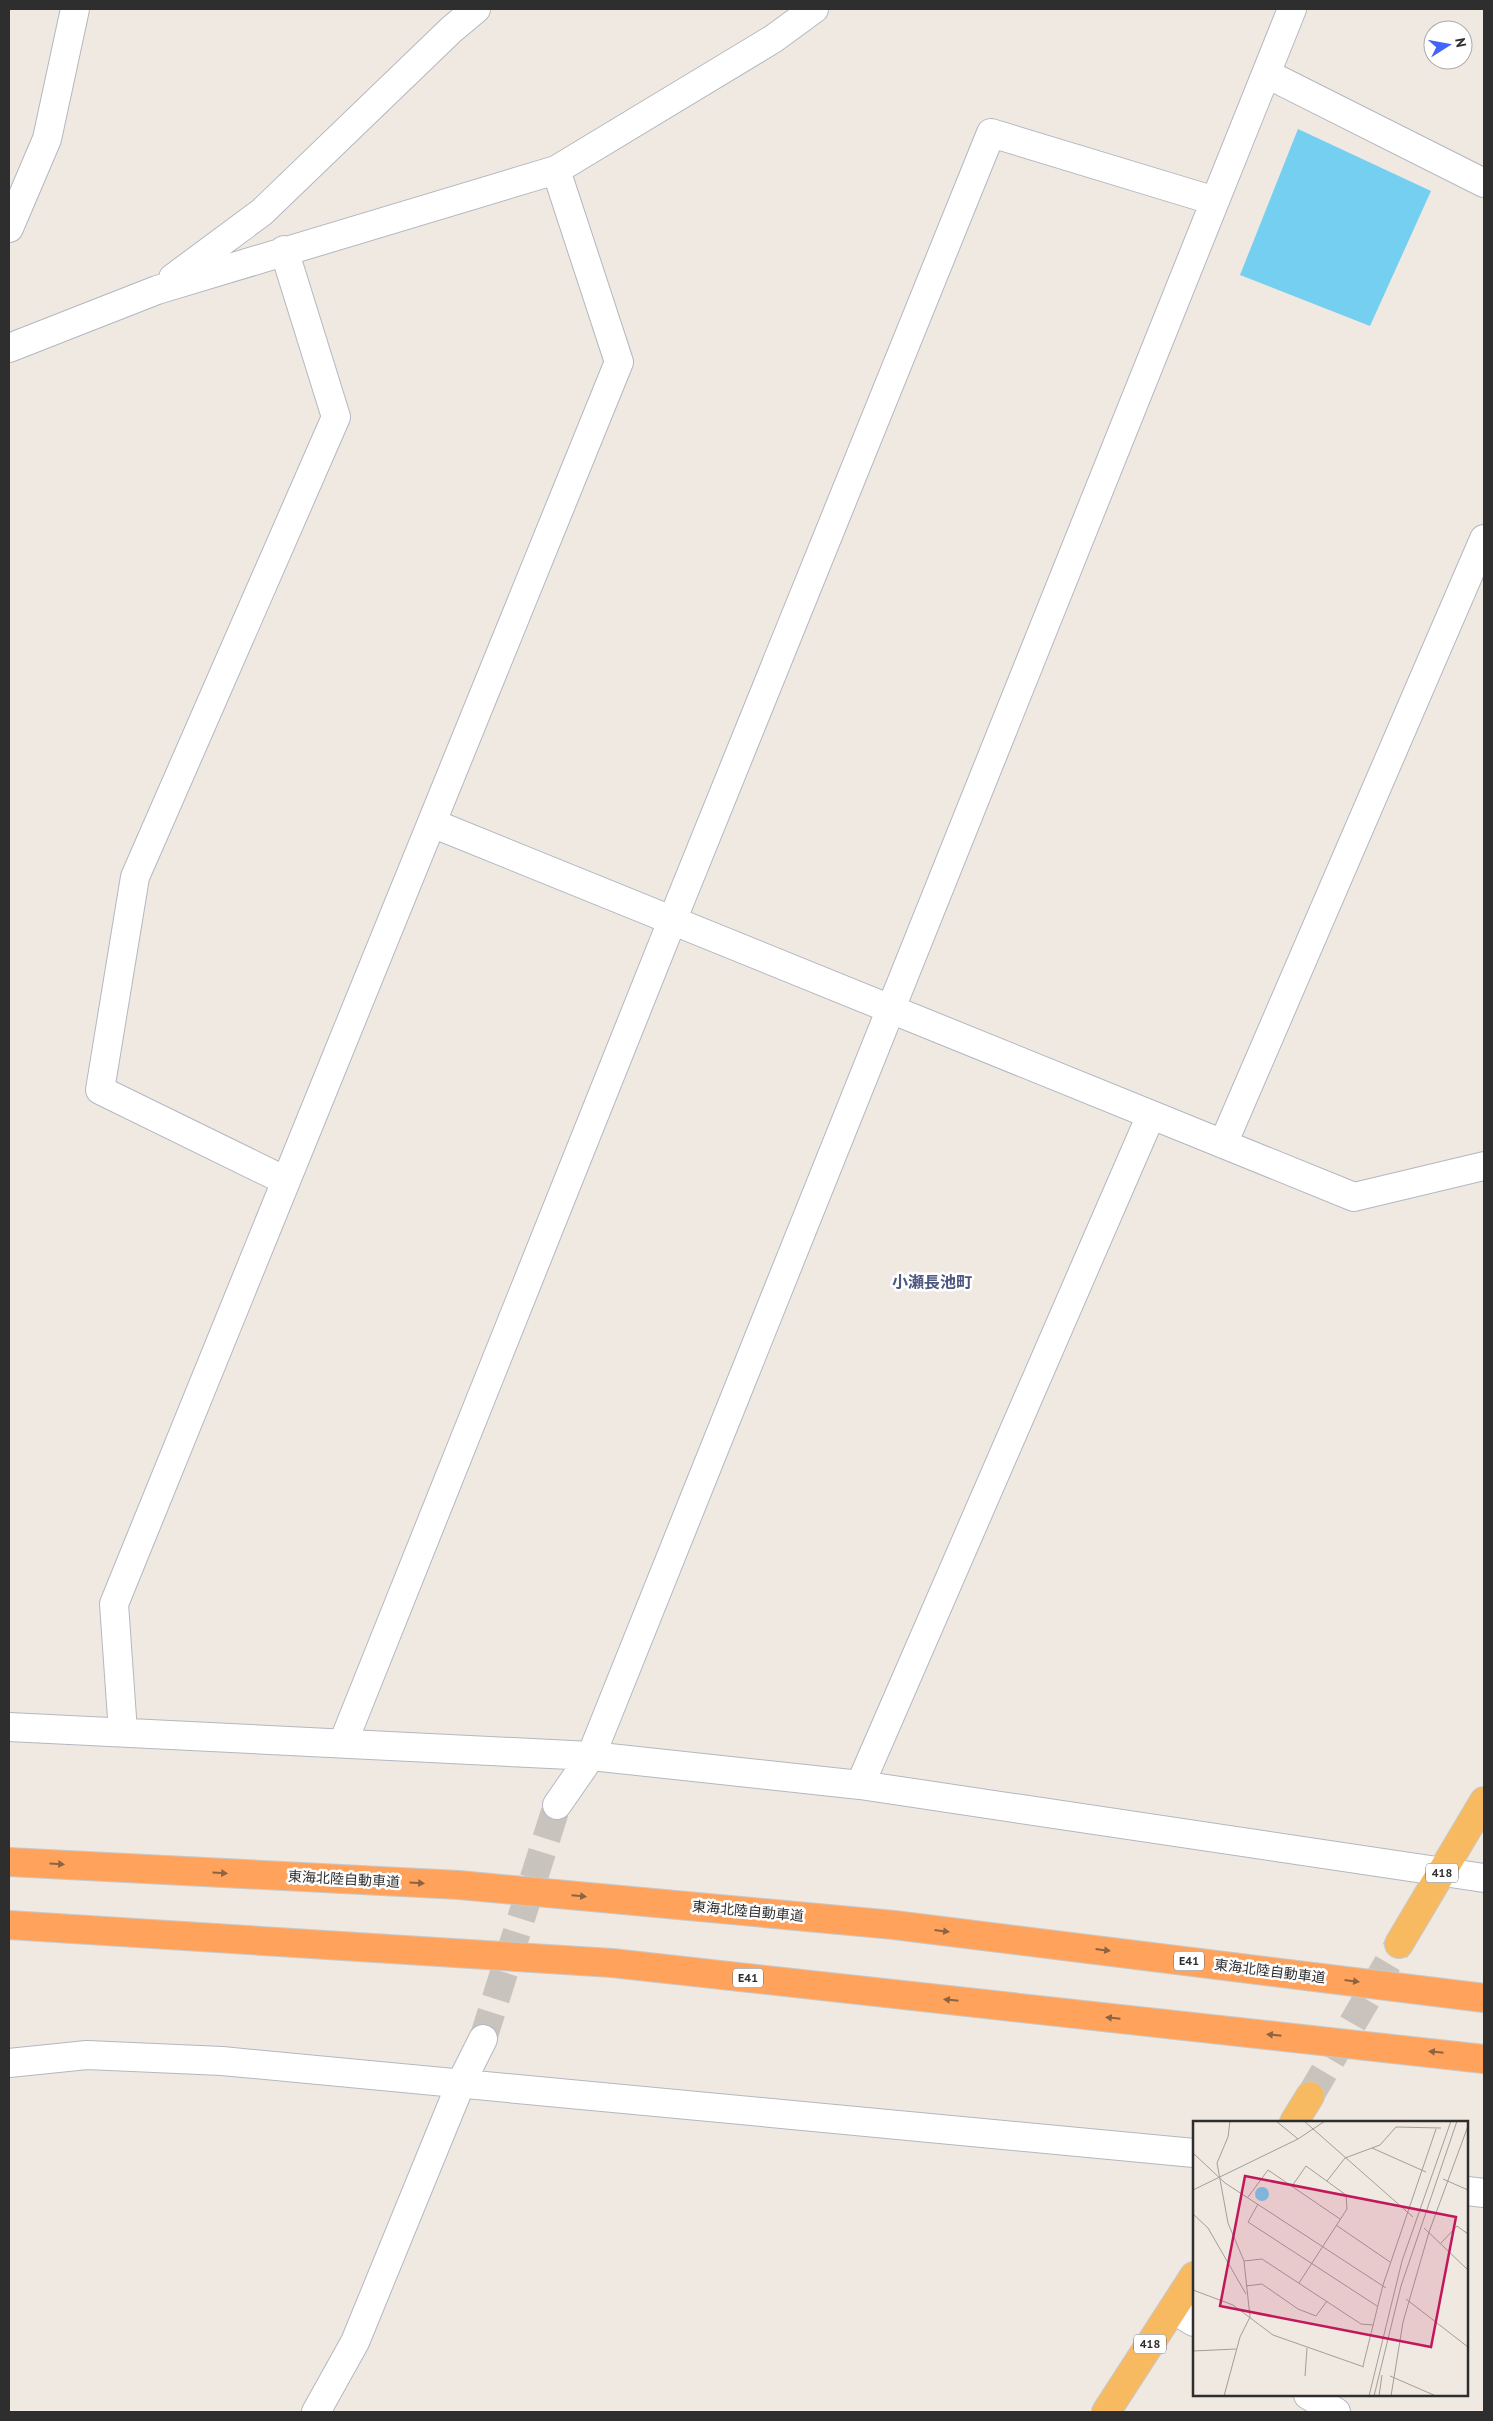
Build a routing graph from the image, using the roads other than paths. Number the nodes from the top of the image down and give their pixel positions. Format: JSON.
{"nodes":[{"id":1,"x":75,"y":9,"type":"edge"},
{"id":2,"x":476,"y":9,"type":"edge"},
{"id":3,"x":814,"y":9,"type":"edge"},
{"id":4,"x":1292,"y":9,"type":"edge"},
{"id":5,"x":1267,"y":74,"type":"junction"},
{"id":6,"x":556,"y":170,"type":"junction"},
{"id":7,"x":1484,"y":183,"type":"edge"},
{"id":8,"x":1215,"y":200,"type":"junction"},
{"id":9,"x":9,"y":228,"type":"edge"},
{"id":10,"x":284,"y":250,"type":"junction"},
{"id":11,"x":157,"y":290,"type":"junction"},
{"id":12,"x":9,"y":348,"type":"edge"},
{"id":13,"x":1484,"y":539,"type":"edge"},
{"id":14,"x":432,"y":823,"type":"junction"},
{"id":15,"x":672,"y":921,"type":"junction"},
{"id":16,"x":890,"y":1009,"type":"junction"},
{"id":17,"x":1151,"y":1114,"type":"junction"},
{"id":18,"x":1223,"y":1144,"type":"junction"},
{"id":19,"x":1484,"y":1166,"type":"edge"},
{"id":20,"x":286,"y":1181,"type":"junction"},
{"id":21,"x":9,"y":1727,"type":"edge"},
{"id":22,"x":123,"y":1732,"type":"junction"},
{"id":23,"x":343,"y":1743,"type":"junction"},
{"id":24,"x":591,"y":1756,"type":"junction"},
{"id":25,"x":860,"y":1785,"type":"junction"},
{"id":26,"x":1484,"y":1801,"type":"edge"},
{"id":27,"x":557,"y":1805,"type":"tunnel mouth"},
{"id":28,"x":9,"y":1862,"type":"edge"},
{"id":29,"x":1442,"y":1873,"type":"junction"},
{"id":30,"x":1484,"y":1878,"type":"edge"},
{"id":31,"x":9,"y":1925,"type":"edge"},
{"id":32,"x":242,"y":1940,"type":"junction"},
{"id":33,"x":9,"y":1942,"type":"edge"},
{"id":34,"x":1399,"y":1944,"type":"tunnel mouth"},
{"id":35,"x":1484,"y":1998,"type":"edge"},
{"id":36,"x":483,"y":2039,"type":"tunnel mouth"},
{"id":37,"x":1484,"y":2059,"type":"edge"},
{"id":38,"x":9,"y":2063,"type":"edge"},
{"id":39,"x":461,"y":2083,"type":"junction"},
{"id":40,"x":1310,"y":2096,"type":"tunnel mouth"},
{"id":41,"x":1295,"y":2121,"type":"edge"},
{"id":42,"x":1193,"y":2152,"type":"edge"},
{"id":43,"x":1468,"y":2190,"type":"edge"},
{"id":44,"x":1484,"y":2193,"type":"edge"},
{"id":45,"x":1193,"y":2280,"type":"edge"},
{"id":46,"x":1184,"y":2316,"type":"edge"},
{"id":47,"x":1310,"y":2396,"type":"edge"},
{"id":48,"x":316,"y":2412,"type":"edge"},
{"id":49,"x":1106,"y":2412,"type":"edge"},
{"id":50,"x":1336,"y":2412,"type":"edge"}],
"edges":[{"from":1,"to":9,"type":"street"},
{"from":2,"to":11,"type":"street"},
{"from":3,"to":6,"type":"street"},
{"from":4,"to":5,"type":"street"},
{"from":5,"to":7,"type":"street"},
{"from":5,"to":8,"type":"street"},
{"from":6,"to":10,"type":"street"},
{"from":6,"to":14,"type":"street"},
{"from":8,"to":15,"type":"street"},
{"from":8,"to":16,"type":"street"},
{"from":10,"to":11,"type":"street"},
{"from":10,"to":20,"type":"street"},
{"from":11,"to":12,"type":"street"},
{"from":13,"to":18,"type":"street"},
{"from":14,"to":15,"type":"street"},
{"from":14,"to":20,"type":"street"},
{"from":15,"to":16,"type":"street"},
{"from":15,"to":23,"type":"street"},
{"from":16,"to":17,"type":"street"},
{"from":16,"to":24,"type":"street"},
{"from":17,"to":18,"type":"street"},
{"from":17,"to":25,"type":"street"},
{"from":18,"to":19,"type":"street"},
{"from":20,"to":22,"type":"street"},
{"from":21,"to":22,"type":"street"},
{"from":22,"to":23,"type":"street"},
{"from":23,"to":24,"type":"street"},
{"from":24,"to":25,"type":"street"},
{"from":24,"to":27,"type":"street"},
{"from":25,"to":29,"type":"street"},
{"from":26,"to":29,"type":"highway","number":"418"},
{"from":28,"to":35,"type":"highway","name":"東海北陸自動車道","number":"E41","one_way":true},
{"from":29,"to":30,"type":"street"},
{"from":29,"to":34,"type":"highway","number":"418"},
{"from":31,"to":32,"type":"highway","number":"E41"},
{"from":32,"to":33,"type":"highway"},
{"from":37,"to":32,"type":"highway","number":"E41","one_way":true},
{"from":36,"to":39,"type":"street"},
{"from":38,"to":39,"type":"street"},
{"from":39,"to":42,"type":"street"},
{"from":39,"to":48,"type":"street"},
{"from":40,"to":41,"type":"highway"},
{"from":43,"to":44,"type":"street"},
{"from":45,"to":46,"type":"highway","number":"418"},
{"from":46,"to":49,"type":"highway","number":"418"},
{"from":47,"to":50,"type":"street"}]}
